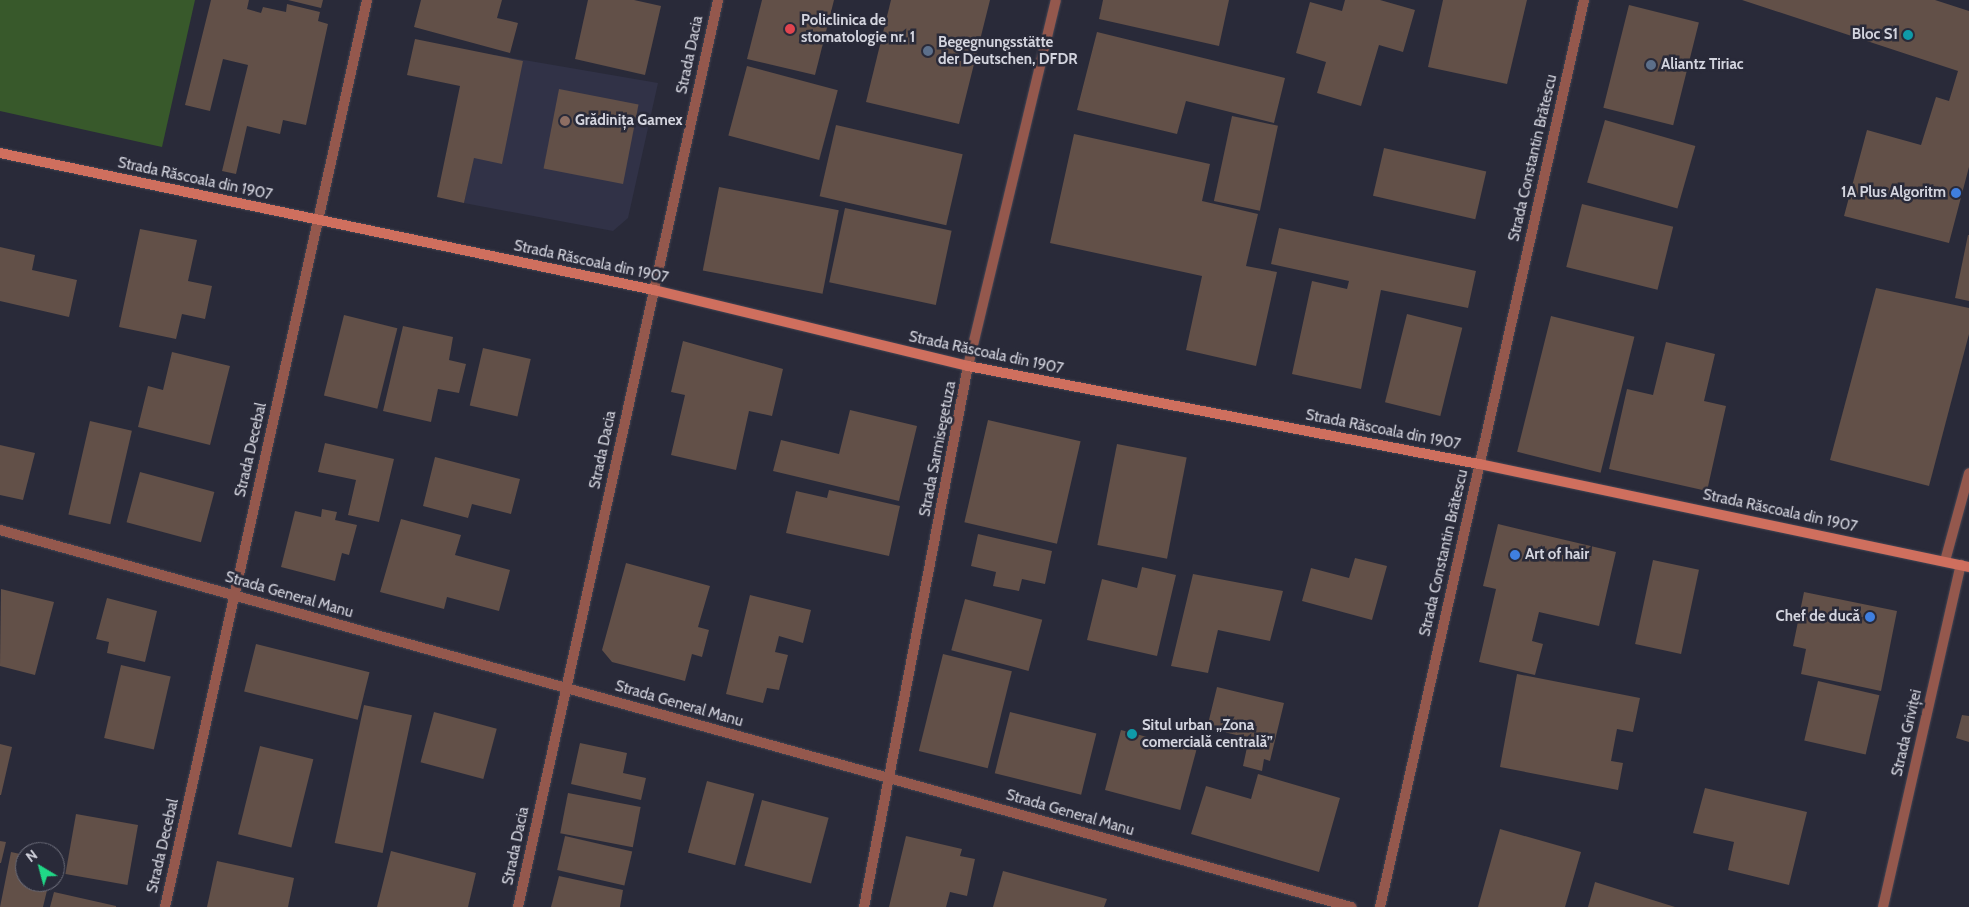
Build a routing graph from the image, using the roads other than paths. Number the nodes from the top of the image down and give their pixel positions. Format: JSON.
{"nodes":[{"id":1,"x":367,"y":0,"type":"edge"},
{"id":2,"x":718,"y":0,"type":"edge"},
{"id":3,"x":1056,"y":0,"type":"edge"},
{"id":4,"x":1584,"y":0,"type":"edge"},
{"id":5,"x":0,"y":153,"type":"edge"},
{"id":6,"x":318,"y":220,"type":"junction"},
{"id":7,"x":654,"y":290,"type":"junction"},
{"id":8,"x":968,"y":366,"type":"junction"},
{"id":9,"x":1479,"y":464,"type":"junction"},
{"id":10,"x":1969,"y":473,"type":"edge"},
{"id":11,"x":0,"y":530,"type":"edge"},
{"id":12,"x":1945,"y":561,"type":"junction"},
{"id":13,"x":1965,"y":566,"type":"edge"},
{"id":14,"x":235,"y":595,"type":"junction"},
{"id":15,"x":567,"y":688,"type":"junction"},
{"id":16,"x":892,"y":778,"type":"junction"},
{"id":17,"x":165,"y":907,"type":"edge"},
{"id":18,"x":518,"y":907,"type":"edge"},
{"id":19,"x":864,"y":907,"type":"edge"},
{"id":20,"x":1351,"y":907,"type":"edge"},
{"id":21,"x":1380,"y":907,"type":"edge"},
{"id":22,"x":1883,"y":907,"type":"edge"}],
"edges":[{"from":1,"to":6,"type":"street","name":"Strada Decebal"},
{"from":2,"to":7,"type":"street","name":"Strada Dacia"},
{"from":3,"to":8,"type":"street","name":"Strada Sarmisegetuza"},
{"from":4,"to":9,"type":"street","name":"Strada Constantin Brătescu"},
{"from":5,"to":6,"type":"street","name":"Strada Răscoala din 1907"},
{"from":6,"to":7,"type":"street","name":"Strada Răscoala din 1907"},
{"from":6,"to":14,"type":"street","name":"Strada Decebal"},
{"from":7,"to":8,"type":"street","name":"Strada Răscoala din 1907"},
{"from":7,"to":15,"type":"street","name":"Strada Dacia"},
{"from":8,"to":9,"type":"street","name":"Strada Răscoala din 1907"},
{"from":8,"to":16,"type":"street","name":"Strada Sarmisegetuza"},
{"from":9,"to":12,"type":"street","name":"Strada Răscoala din 1907"},
{"from":9,"to":21,"type":"street","name":"Strada Constantin Brătescu"},
{"from":10,"to":12,"type":"street"},
{"from":11,"to":14,"type":"street","name":"Strada General Manu"},
{"from":12,"to":13,"type":"street","name":"Strada Răscoala din 1907"},
{"from":13,"to":22,"type":"street","name":"Strada Griviței"},
{"from":14,"to":15,"type":"street","name":"Strada General Manu"},
{"from":14,"to":17,"type":"street","name":"Strada Decebal"},
{"from":15,"to":16,"type":"street","name":"Strada General Manu"},
{"from":15,"to":18,"type":"street","name":"Strada Dacia"},
{"from":16,"to":19,"type":"street","name":"Strada Sarmisegetuza"},
{"from":16,"to":20,"type":"street","name":"Strada General Manu"}]}
